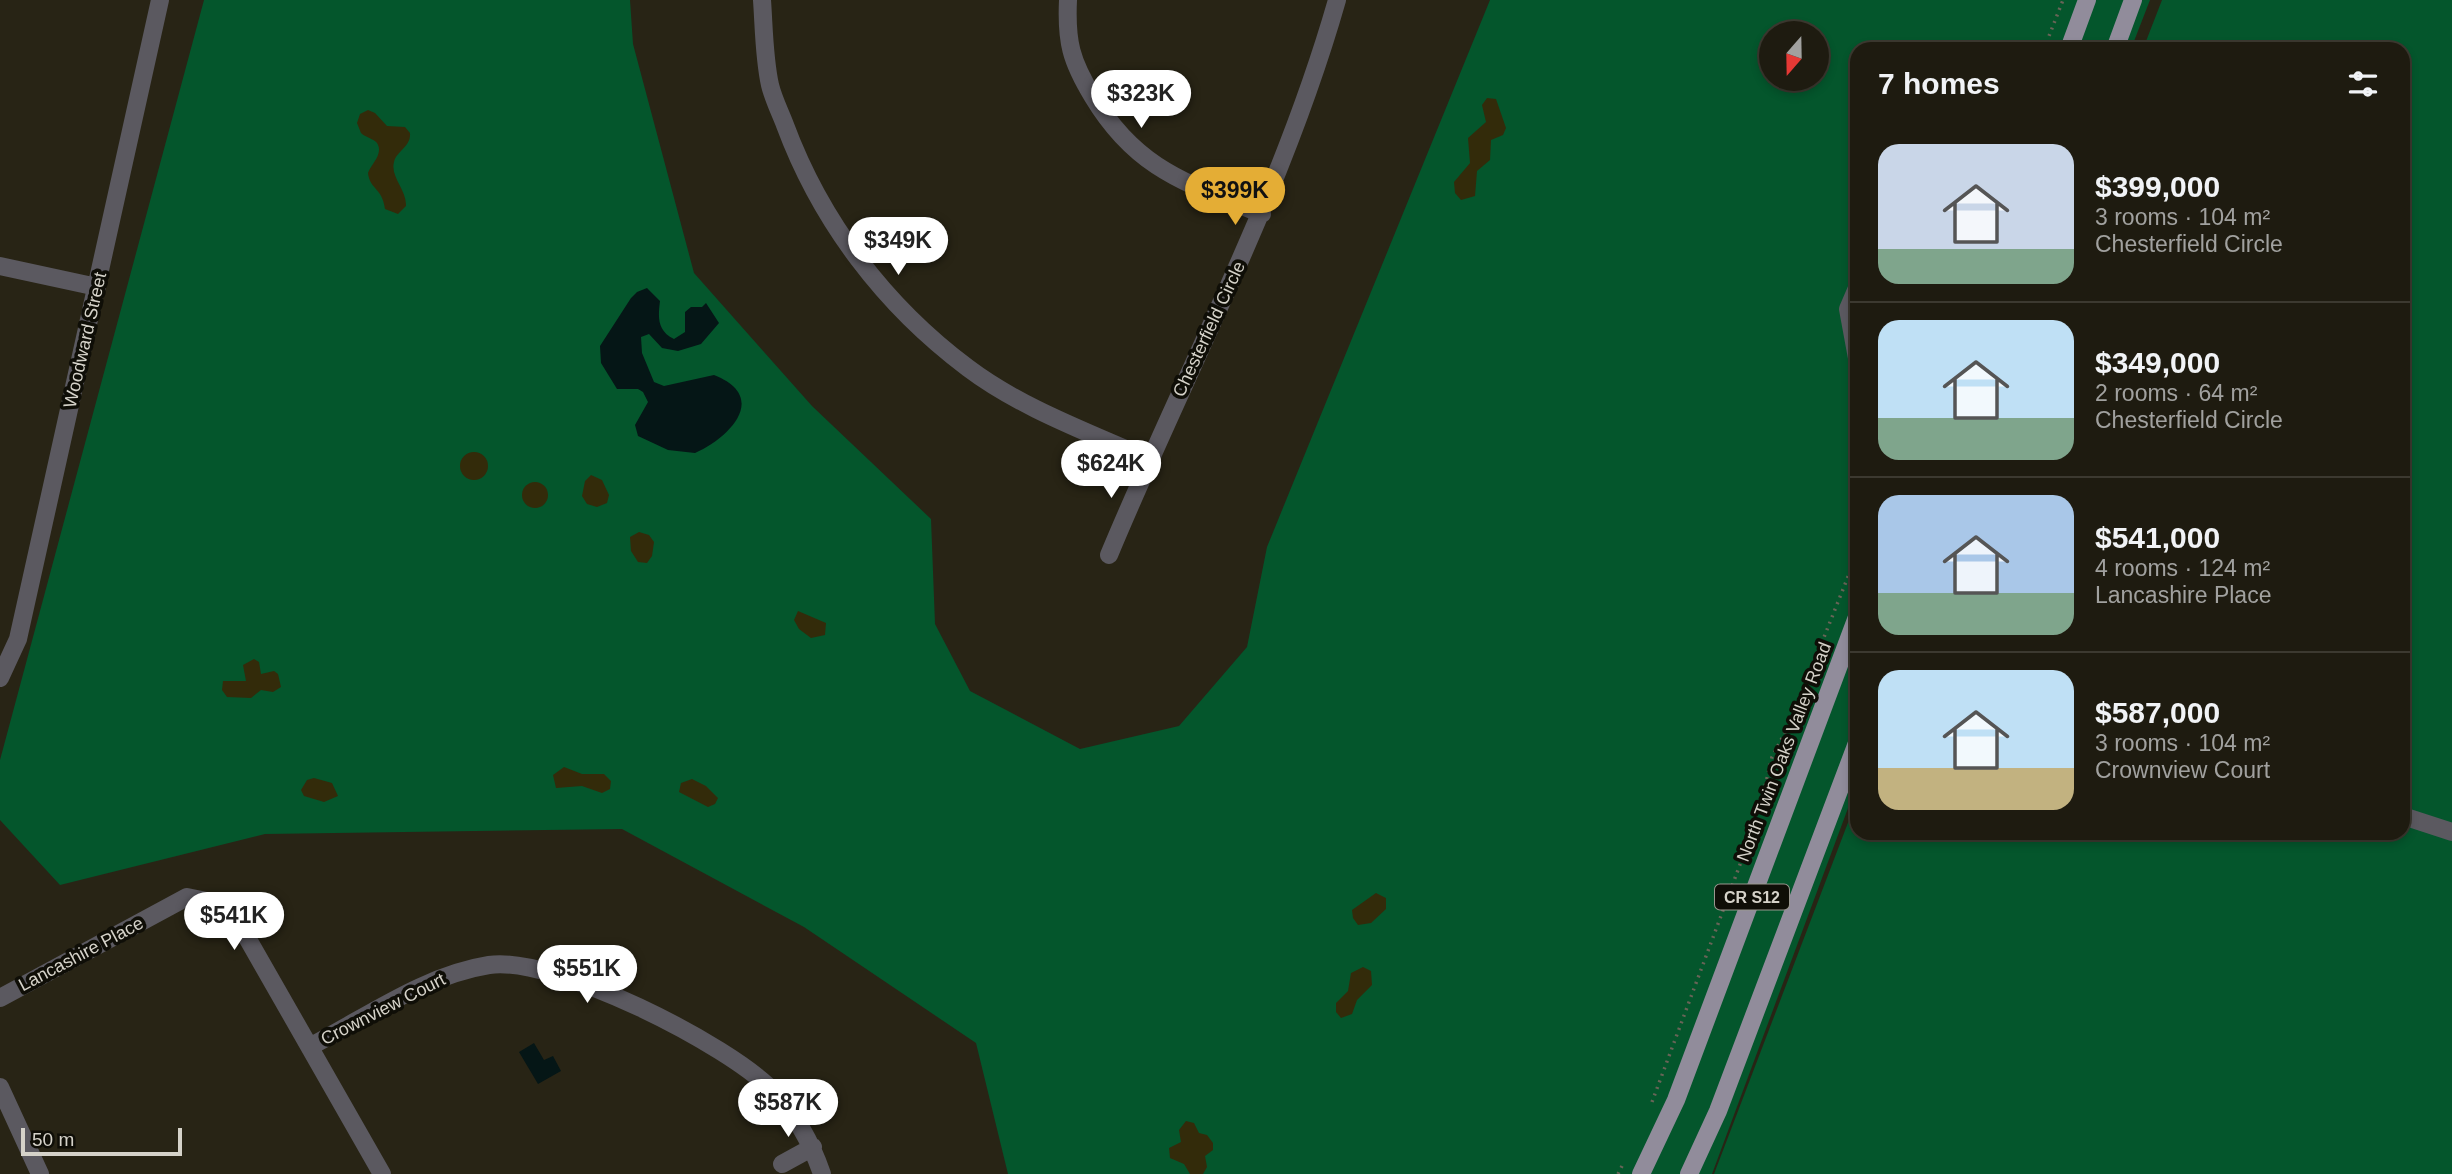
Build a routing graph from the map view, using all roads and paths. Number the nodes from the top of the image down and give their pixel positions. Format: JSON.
{"nodes":[{"id":1,"x":160,"y":0,"type":"edge"},
{"id":2,"x":762,"y":0,"type":"edge"},
{"id":3,"x":1068,"y":0,"type":"edge"},
{"id":4,"x":1337,"y":0,"type":"edge"},
{"id":5,"x":2063,"y":0,"type":"edge"},
{"id":6,"x":2087,"y":0,"type":"edge"},
{"id":7,"x":2133,"y":0,"type":"edge"},
{"id":8,"x":2078,"y":24,"type":"junction"},
{"id":9,"x":2047,"y":42,"type":"edge"},
{"id":10,"x":2072,"y":42,"type":"edge"},
{"id":11,"x":2079,"y":42,"type":"edge"},
{"id":12,"x":2118,"y":42,"type":"edge"},
{"id":13,"x":1262,"y":214,"type":"junction"},
{"id":14,"x":0,"y":267,"type":"edge"},
{"id":15,"x":97,"y":286,"type":"junction"},
{"id":16,"x":1148,"y":459,"type":"junction"},
{"id":17,"x":1108,"y":555,"type":"dead end"},
{"id":18,"x":1850,"y":572,"type":"edge"},
{"id":19,"x":1850,"y":636,"type":"edge"},
{"id":20,"x":0,"y":678,"type":"edge"},
{"id":21,"x":1850,"y":762,"type":"edge"},
{"id":22,"x":2410,"y":818,"type":"edge"},
{"id":23,"x":2452,"y":832,"type":"edge"},
{"id":24,"x":0,"y":998,"type":"edge"},
{"id":25,"x":311,"y":1046,"type":"junction"},
{"id":26,"x":0,"y":1087,"type":"edge"},
{"id":27,"x":1649,"y":1108,"type":"dead end"},
{"id":28,"x":813,"y":1147,"type":"junction"},
{"id":29,"x":1623,"y":1163,"type":"dead end"},
{"id":30,"x":782,"y":1164,"type":"dead end"},
{"id":31,"x":40,"y":1174,"type":"edge"},
{"id":32,"x":382,"y":1174,"type":"edge"},
{"id":33,"x":822,"y":1174,"type":"edge"},
{"id":34,"x":1618,"y":1174,"type":"edge"},
{"id":35,"x":1641,"y":1174,"type":"edge"},
{"id":36,"x":1689,"y":1174,"type":"edge"}],
"edges":[{"from":1,"to":15,"type":"street","name":"Woodward Street"},
{"from":2,"to":16,"type":"street"},
{"from":3,"to":13,"type":"street"},
{"from":4,"to":13,"type":"street","name":"Chesterfield Circle"},
{"from":5,"to":9,"type":"path"},
{"from":6,"to":8,"type":"main road"},
{"from":7,"to":12,"type":"main road"},
{"from":8,"to":10,"type":"main road"},
{"from":8,"to":11,"type":"main road"},
{"from":13,"to":16,"type":"street","name":"Chesterfield Circle"},
{"from":14,"to":15,"type":"street"},
{"from":15,"to":20,"type":"street","name":"Woodward Street"},
{"from":16,"to":17,"type":"street","name":"Chesterfield Circle"},
{"from":18,"to":27,"type":"path"},
{"from":19,"to":35,"type":"main road","name":"North Twin Oaks Valley Road","number":"CR S12"},
{"from":21,"to":36,"type":"main road","number":"CR S12"},
{"from":22,"to":23,"type":"street"},
{"from":24,"to":25,"type":"street","name":"Lancashire Place"},
{"from":25,"to":28,"type":"street","name":"Crownview Court"},
{"from":25,"to":32,"type":"street","name":"Lancashire Place"},
{"from":26,"to":31,"type":"street"},
{"from":28,"to":30,"type":"street"},
{"from":28,"to":33,"type":"street","name":"Crownview Court"},
{"from":29,"to":34,"type":"path"}]}
